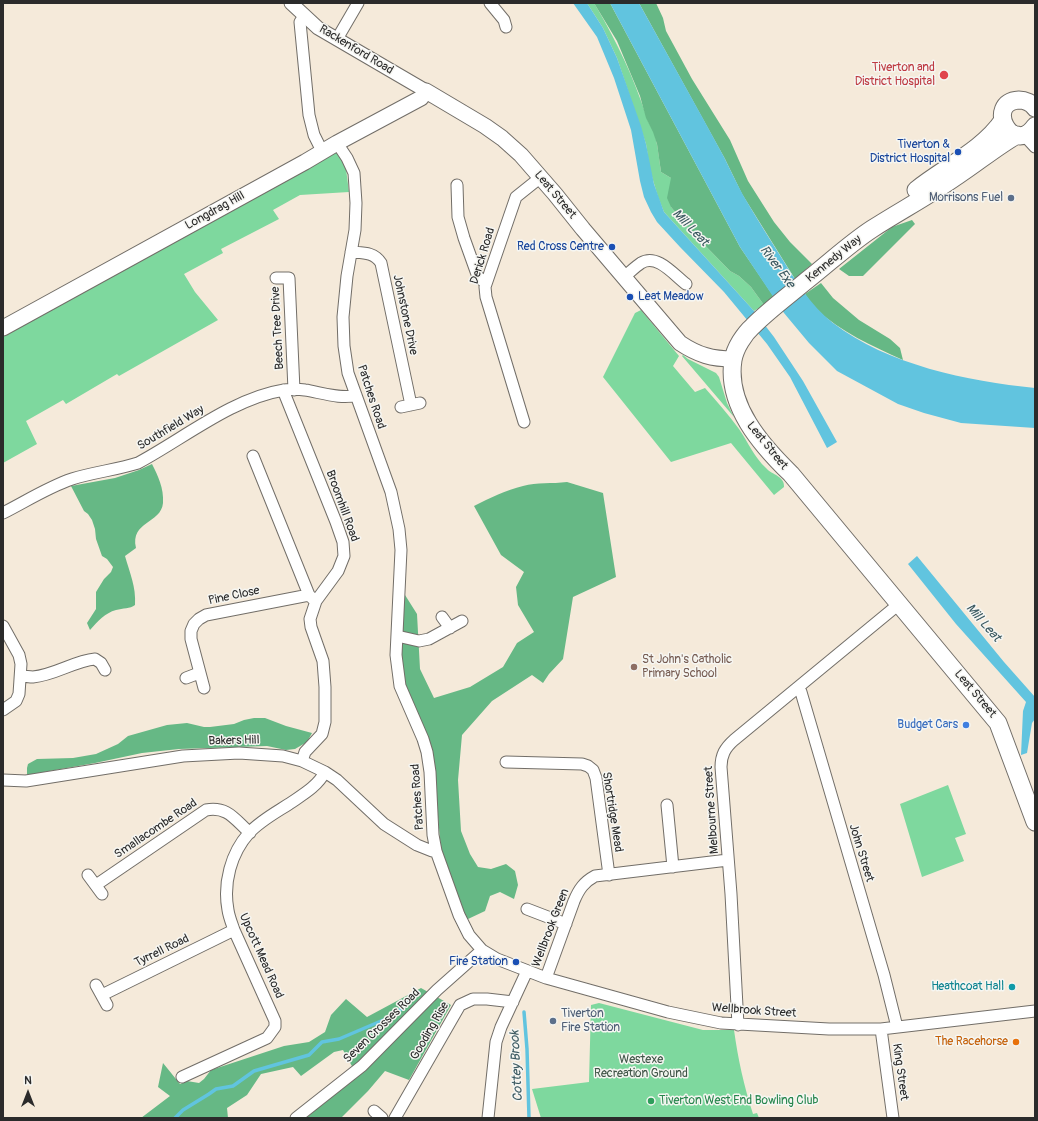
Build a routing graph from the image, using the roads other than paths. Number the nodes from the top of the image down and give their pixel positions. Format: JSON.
{"nodes":[{"id":1,"x":291,"y":3,"type":"edge"},
{"id":2,"x":358,"y":3,"type":"edge"},
{"id":3,"x":490,"y":3,"type":"edge"},
{"id":4,"x":304,"y":16,"type":"junction"},
{"id":5,"x":506,"y":27,"type":"dead end"},
{"id":6,"x":337,"y":39,"type":"junction"},
{"id":7,"x":426,"y":91,"type":"junction"},
{"id":8,"x":1031,"y":99,"type":"edge"},
{"id":9,"x":1003,"y":120,"type":"junction"},
{"id":10,"x":1028,"y":136,"type":"edge"},
{"id":11,"x":337,"y":143,"type":"junction"},
{"id":12,"x":322,"y":151,"type":"junction"},
{"id":13,"x":541,"y":177,"type":"junction"},
{"id":14,"x":457,"y":185,"type":"dead end"},
{"id":15,"x":871,"y":230,"type":"junction"},
{"id":16,"x":352,"y":252,"type":"junction"},
{"id":17,"x":624,"y":277,"type":"junction"},
{"id":18,"x":276,"y":278,"type":"dead end"},
{"id":19,"x":486,"y":282,"type":"junction"},
{"id":20,"x":686,"y":284,"type":"dead end"},
{"id":21,"x":3,"y":328,"type":"edge"},
{"id":22,"x":733,"y":359,"type":"junction"},
{"id":23,"x":289,"y":390,"type":"junction"},
{"id":24,"x":356,"y":395,"type":"junction"},
{"id":25,"x":411,"y":405,"type":"dead end"},
{"id":26,"x":524,"y":422,"type":"dead end"},
{"id":27,"x":253,"y":456,"type":"dead end"},
{"id":28,"x":3,"y":513,"type":"edge"},
{"id":29,"x":313,"y":598,"type":"junction"},
{"id":30,"x":899,"y":604,"type":"junction"},
{"id":31,"x":442,"y":617,"type":"dead end"},
{"id":32,"x":462,"y":621,"type":"dead end"},
{"id":33,"x":3,"y":626,"type":"edge"},
{"id":34,"x":450,"y":628,"type":"junction"},
{"id":35,"x":397,"y":636,"type":"junction"},
{"id":36,"x":105,"y":670,"type":"dead end"},
{"id":37,"x":199,"y":673,"type":"junction"},
{"id":38,"x":21,"y":676,"type":"junction"},
{"id":39,"x":186,"y":678,"type":"dead end"},
{"id":40,"x":204,"y":688,"type":"dead end"},
{"id":41,"x":798,"y":688,"type":"junction"},
{"id":42,"x":3,"y":710,"type":"edge"},
{"id":43,"x":302,"y":761,"type":"junction"},
{"id":44,"x":506,"y":762,"type":"dead end"},
{"id":45,"x":325,"y":772,"type":"junction"},
{"id":46,"x":3,"y":780,"type":"edge"},
{"id":47,"x":668,"y":805,"type":"dead end"},
{"id":48,"x":1035,"y":822,"type":"edge"},
{"id":49,"x":250,"y":833,"type":"junction"},
{"id":50,"x":436,"y":851,"type":"junction"},
{"id":51,"x":728,"y":860,"type":"junction"},
{"id":52,"x":673,"y":867,"type":"junction"},
{"id":53,"x":88,"y":875,"type":"dead end"},
{"id":54,"x":609,"y":875,"type":"junction"},
{"id":55,"x":96,"y":885,"type":"junction"},
{"id":56,"x":102,"y":894,"type":"dead end"},
{"id":57,"x":527,"y":909,"type":"dead end"},
{"id":58,"x":566,"y":924,"type":"junction"},
{"id":59,"x":234,"y":930,"type":"junction"},
{"id":60,"x":482,"y":950,"type":"junction"},
{"id":61,"x":527,"y":971,"type":"junction"},
{"id":62,"x":546,"y":978,"type":"junction"},
{"id":63,"x":96,"y":985,"type":"dead end"},
{"id":64,"x":513,"y":1002,"type":"junction"},
{"id":65,"x":1035,"y":1011,"type":"edge"},
{"id":66,"x":738,"y":1025,"type":"junction"},
{"id":67,"x":897,"y":1027,"type":"junction"},
{"id":68,"x":881,"y":1029,"type":"junction"},
{"id":69,"x":182,"y":1078,"type":"dead end"},
{"id":70,"x":296,"y":1118,"type":"edge"},
{"id":71,"x":395,"y":1118,"type":"edge"},
{"id":72,"x":488,"y":1118,"type":"edge"},
{"id":73,"x":893,"y":1118,"type":"edge"}],
"edges":[{"from":1,"to":4,"type":"street","name":"Rackenford Road"},
{"from":2,"to":6,"type":"street"},
{"from":3,"to":5,"type":"street"},
{"from":4,"to":6,"type":"street","name":"Rackenford Road"},
{"from":4,"to":12,"type":"street"},
{"from":6,"to":7,"type":"street","name":"Rackenford Road"},
{"from":7,"to":11,"type":"main road","name":"Longdrag Hill"},
{"from":7,"to":13,"type":"main road","name":"Leat Street"},
{"from":8,"to":9,"type":"main road","name":"Kennedy Way"},
{"from":9,"to":10,"type":"main road"},
{"from":9,"to":15,"type":"main road","name":"Kennedy Way"},
{"from":10,"to":15,"type":"main road","name":"Kennedy Way"},
{"from":11,"to":12,"type":"main road","name":"Longdrag Hill"},
{"from":11,"to":16,"type":"street","name":"Patches Road"},
{"from":12,"to":21,"type":"main road","name":"Longdrag Hill"},
{"from":13,"to":17,"type":"main road","name":"Leat Street"},
{"from":13,"to":19,"type":"street","name":"Derick Road"},
{"from":14,"to":19,"type":"street"},
{"from":15,"to":22,"type":"main road","name":"Kennedy Way"},
{"from":16,"to":24,"type":"street","name":"Patches Road"},
{"from":16,"to":25,"type":"street","name":"Johnstone Drive"},
{"from":17,"to":20,"type":"street"},
{"from":17,"to":22,"type":"main road","name":"Leat Street"},
{"from":18,"to":23,"type":"street","name":"Beech Tree Drive"},
{"from":19,"to":26,"type":"street","name":"Derick Road"},
{"from":22,"to":30,"type":"main road","name":"Leat Street"},
{"from":23,"to":24,"type":"street","name":"Southfield Way"},
{"from":23,"to":28,"type":"street","name":"Southfield Way"},
{"from":23,"to":29,"type":"street","name":"Broomhill Road"},
{"from":24,"to":35,"type":"street","name":"Patches Road"},
{"from":27,"to":29,"type":"street"},
{"from":29,"to":37,"type":"street","name":"Pine Close"},
{"from":29,"to":43,"type":"street","name":"Broomhill Road"},
{"from":30,"to":41,"type":"street","name":"Melbourne Street"},
{"from":30,"to":48,"type":"main road","name":"Leat Street"},
{"from":31,"to":34,"type":"street"},
{"from":32,"to":34,"type":"street"},
{"from":33,"to":38,"type":"street"},
{"from":34,"to":35,"type":"street"},
{"from":35,"to":50,"type":"street","name":"Patches Road"},
{"from":36,"to":38,"type":"street"},
{"from":37,"to":39,"type":"street"},
{"from":37,"to":40,"type":"street","name":"Pine Close"},
{"from":38,"to":42,"type":"street"},
{"from":41,"to":51,"type":"street","name":"Melbourne Street"},
{"from":41,"to":67,"type":"street","name":"John Street"},
{"from":43,"to":45,"type":"street","name":"Bakers Hill"},
{"from":43,"to":46,"type":"street","name":"Bakers Hill"},
{"from":44,"to":54,"type":"street","name":"Shortridge Mead"},
{"from":45,"to":49,"type":"street","name":"Upcott Mead Road"},
{"from":45,"to":50,"type":"street","name":"Bakers Hill"},
{"from":47,"to":52,"type":"street"},
{"from":49,"to":55,"type":"street","name":"Smallacombe Road"},
{"from":49,"to":59,"type":"street","name":"Upcott Mead Road"},
{"from":50,"to":60,"type":"street","name":"Patches Road"},
{"from":51,"to":52,"type":"street","name":"Wellbrook Green"},
{"from":51,"to":66,"type":"street","name":"Melbourne Street"},
{"from":52,"to":54,"type":"street","name":"Wellbrook Green"},
{"from":53,"to":55,"type":"street"},
{"from":54,"to":58,"type":"street","name":"Wellbrook Green"},
{"from":55,"to":56,"type":"street"},
{"from":57,"to":58,"type":"street"},
{"from":58,"to":62,"type":"street","name":"Wellbrook Green"},
{"from":59,"to":63,"type":"street","name":"Tyrrell Road"},
{"from":59,"to":69,"type":"street","name":"Upcott Mead Road"},
{"from":60,"to":61,"type":"street","name":"Wellbrook Street"},
{"from":60,"to":70,"type":"street","name":"Seven Crosses Road"},
{"from":61,"to":62,"type":"street","name":"Wellbrook Street"},
{"from":61,"to":64,"type":"street"},
{"from":62,"to":66,"type":"street","name":"Wellbrook Street"},
{"from":64,"to":71,"type":"street","name":"Gooding Rise"},
{"from":64,"to":72,"type":"street"},
{"from":65,"to":67,"type":"street","name":"Wellbrook Street"},
{"from":66,"to":68,"type":"street","name":"Wellbrook Street"},
{"from":67,"to":68,"type":"street","name":"Wellbrook Street"},
{"from":68,"to":73,"type":"street","name":"King Street"}]}
